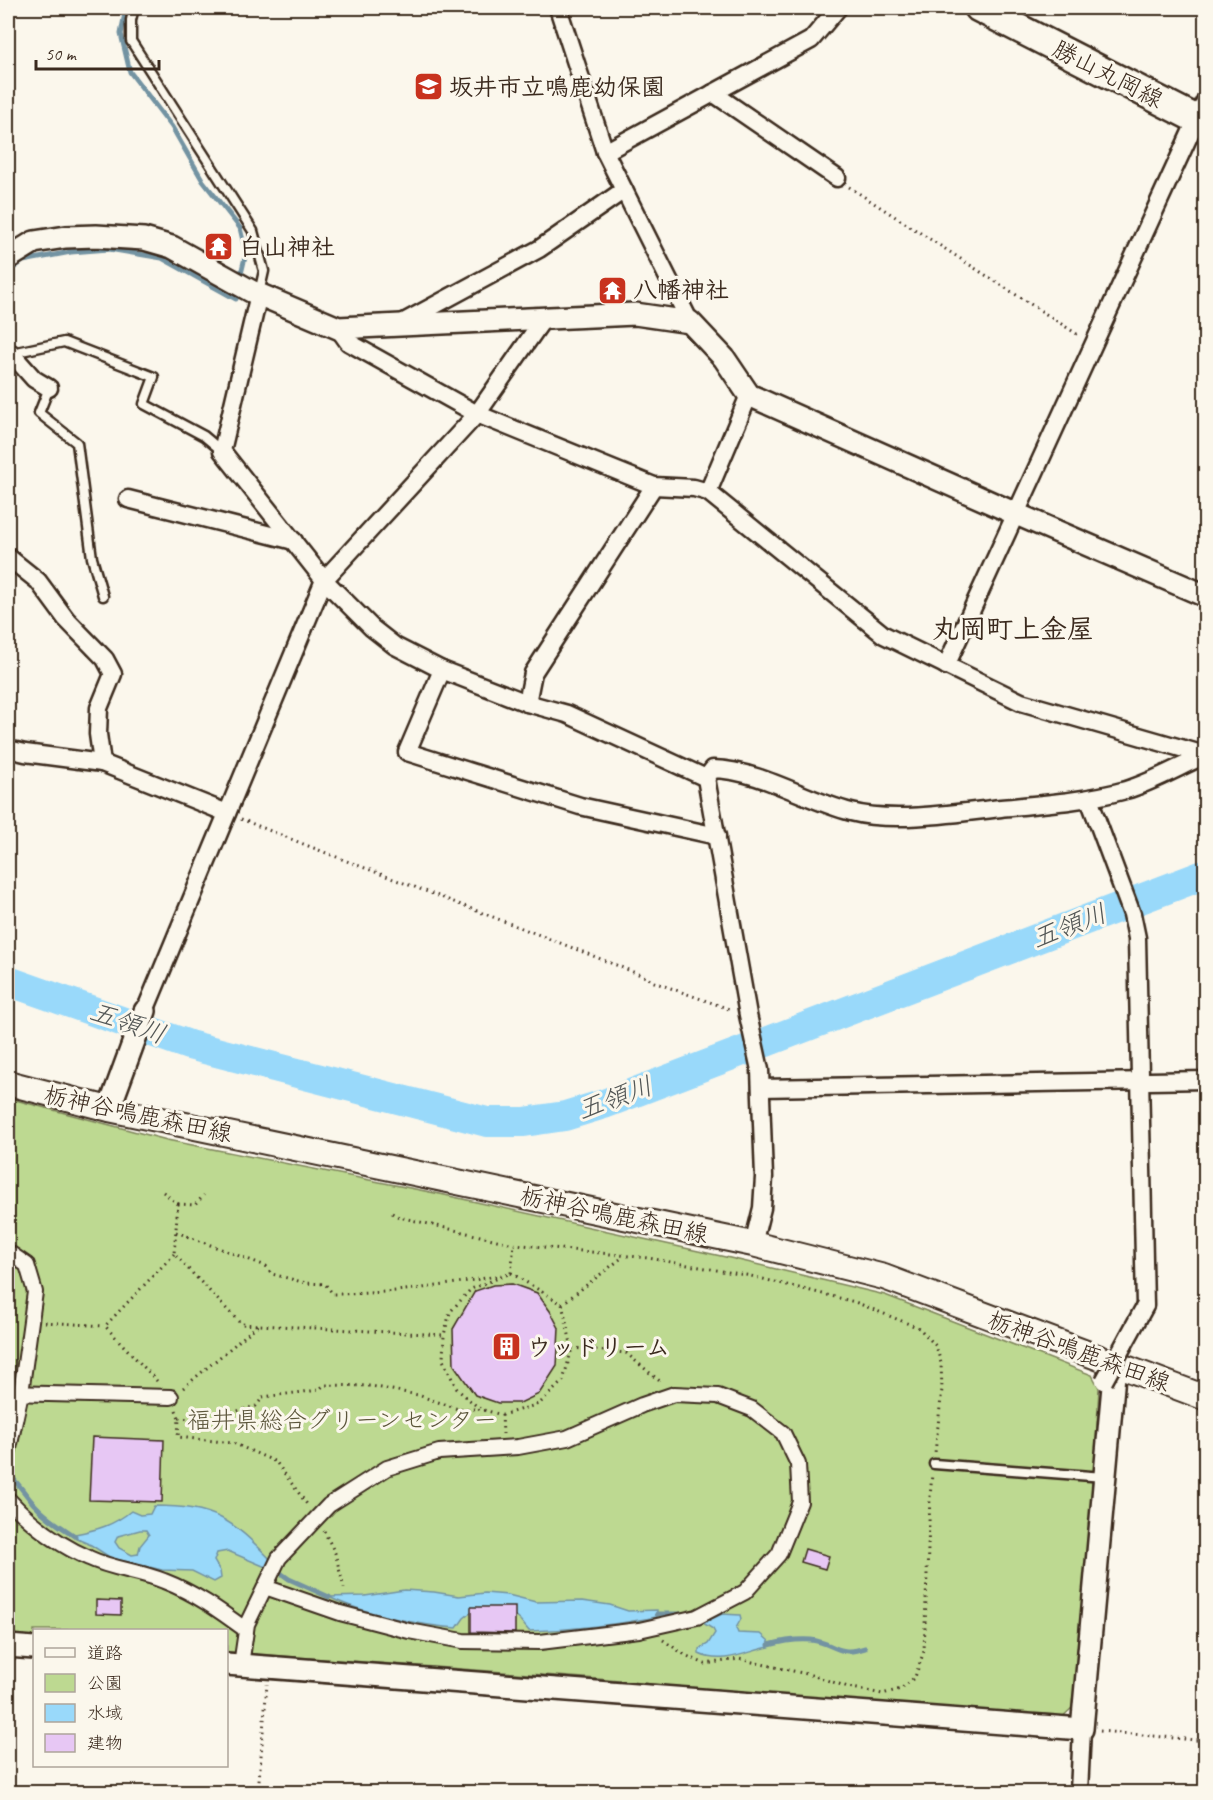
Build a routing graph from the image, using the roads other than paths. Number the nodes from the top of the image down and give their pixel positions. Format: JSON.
{"nodes":[{"id":1,"x":134,"y":8,"type":"edge"},
{"id":2,"x":558,"y":8,"type":"edge"},
{"id":3,"x":838,"y":8,"type":"edge"},
{"id":4,"x":979,"y":8,"type":"edge"},
{"id":5,"x":713,"y":93,"type":"junction"},
{"id":6,"x":1203,"y":114,"type":"edge"},
{"id":7,"x":605,"y":152,"type":"junction"},
{"id":8,"x":838,"y":179,"type":"road end"},
{"id":9,"x":624,"y":190,"type":"junction"},
{"id":10,"x":8,"y":258,"type":"edge"},
{"id":11,"x":259,"y":294,"type":"junction"},
{"id":12,"x":544,"y":318,"type":"junction"},
{"id":13,"x":690,"y":322,"type":"junction"},
{"id":14,"x":398,"y":325,"type":"junction"},
{"id":15,"x":338,"y":328,"type":"junction"},
{"id":16,"x":10,"y":353,"type":"edge"},
{"id":17,"x":49,"y":388,"type":"joint"},
{"id":18,"x":749,"y":395,"type":"junction"},
{"id":19,"x":477,"y":414,"type":"junction"},
{"id":20,"x":224,"y":453,"type":"junction"},
{"id":21,"x":654,"y":486,"type":"junction"},
{"id":22,"x":708,"y":492,"type":"junction"},
{"id":23,"x":128,"y":499,"type":"dead end"},
{"id":24,"x":1014,"y":513,"type":"junction"},
{"id":25,"x":294,"y":541,"type":"junction"},
{"id":26,"x":8,"y":557,"type":"edge"},
{"id":27,"x":324,"y":580,"type":"junction"},
{"id":28,"x":103,"y":596,"type":"dead end"},
{"id":29,"x":1206,"y":596,"type":"edge"},
{"id":30,"x":945,"y":666,"type":"junction"},
{"id":31,"x":442,"y":670,"type":"junction"},
{"id":32,"x":527,"y":703,"type":"junction"},
{"id":33,"x":8,"y":749,"type":"edge"},
{"id":34,"x":1205,"y":755,"type":"edge"},
{"id":35,"x":102,"y":764,"type":"junction"},
{"id":36,"x":706,"y":778,"type":"junction"},
{"id":37,"x":1089,"y":799,"type":"junction"},
{"id":38,"x":227,"y":813,"type":"junction"},
{"id":39,"x":717,"y":836,"type":"junction"},
{"id":40,"x":145,"y":1011,"type":"joint"},
{"id":41,"x":1206,"y":1080,"type":"edge"},
{"id":42,"x":1140,"y":1082,"type":"junction"},
{"id":43,"x":8,"y":1083,"type":"edge"},
{"id":44,"x":761,"y":1088,"type":"junction"},
{"id":45,"x":109,"y":1109,"type":"junction"},
{"id":46,"x":753,"y":1244,"type":"junction"},
{"id":47,"x":8,"y":1252,"type":"edge"},
{"id":48,"x":1109,"y":1373,"type":"junction"},
{"id":49,"x":14,"y":1393,"type":"edge"},
{"id":50,"x":171,"y":1397,"type":"road end"},
{"id":51,"x":1206,"y":1398,"type":"edge"},
{"id":52,"x":8,"y":1453,"type":"edge"},
{"id":53,"x":934,"y":1464,"type":"dead end"},
{"id":54,"x":1105,"y":1477,"type":"junction"},
{"id":55,"x":8,"y":1499,"type":"edge"},
{"id":56,"x":265,"y":1587,"type":"junction"},
{"id":57,"x":246,"y":1630,"type":"junction"},
{"id":58,"x":8,"y":1646,"type":"edge"},
{"id":59,"x":33,"y":1648,"type":"edge"},
{"id":60,"x":234,"y":1664,"type":"edge"},
{"id":61,"x":1082,"y":1729,"type":"junction"},
{"id":62,"x":1078,"y":1792,"type":"edge"}],
"edges":[{"from":1,"to":11,"type":"lane"},
{"from":2,"to":7,"type":"street"},
{"from":3,"to":5,"type":"street"},
{"from":4,"to":6,"type":"main road","name":"勝山丸岡線"},
{"from":5,"to":7,"type":"street"},
{"from":5,"to":8,"type":"street"},
{"from":6,"to":24,"type":"street"},
{"from":7,"to":9,"type":"street"},
{"from":9,"to":13,"type":"street"},
{"from":9,"to":14,"type":"street"},
{"from":10,"to":11,"type":"street"},
{"from":11,"to":15,"type":"street"},
{"from":11,"to":20,"type":"street"},
{"from":12,"to":13,"type":"street"},
{"from":12,"to":14,"type":"street"},
{"from":12,"to":19,"type":"street"},
{"from":13,"to":18,"type":"street"},
{"from":14,"to":15,"type":"street"},
{"from":15,"to":19,"type":"street"},
{"from":16,"to":17,"type":"street"},
{"from":16,"to":20,"type":"lane"},
{"from":17,"to":28,"type":"lane"},
{"from":18,"to":22,"type":"street"},
{"from":18,"to":24,"type":"street"},
{"from":19,"to":21,"type":"street"},
{"from":19,"to":27,"type":"street"},
{"from":20,"to":25,"type":"street"},
{"from":21,"to":22,"type":"street"},
{"from":21,"to":32,"type":"street"},
{"from":22,"to":30,"type":"street"},
{"from":23,"to":25,"type":"street"},
{"from":24,"to":29,"type":"street"},
{"from":24,"to":30,"type":"street"},
{"from":25,"to":27,"type":"street"},
{"from":26,"to":35,"type":"street"},
{"from":27,"to":31,"type":"street"},
{"from":27,"to":38,"type":"street"},
{"from":30,"to":34,"type":"street"},
{"from":31,"to":32,"type":"street"},
{"from":31,"to":39,"type":"street"},
{"from":32,"to":36,"type":"street"},
{"from":33,"to":35,"type":"street"},
{"from":34,"to":37,"type":"street"},
{"from":35,"to":38,"type":"street"},
{"from":36,"to":37,"type":"street"},
{"from":36,"to":39,"type":"street"},
{"from":37,"to":42,"type":"street"},
{"from":38,"to":40,"type":"street"},
{"from":39,"to":44,"type":"street"},
{"from":40,"to":45,"type":"street"},
{"from":41,"to":42,"type":"street"},
{"from":42,"to":44,"type":"street"},
{"from":42,"to":48,"type":"street","bridge":true},
{"from":43,"to":45,"type":"main road","name":"栃神谷鳴鹿森田線"},
{"from":44,"to":46,"type":"street"},
{"from":45,"to":46,"type":"main road","name":"栃神谷鳴鹿森田線"},
{"from":46,"to":48,"type":"main road","name":"栃神谷鳴鹿森田線"},
{"from":47,"to":49,"type":"street"},
{"from":48,"to":51,"type":"main road","name":"栃神谷鳴鹿森田線"},
{"from":48,"to":54,"type":"street"},
{"from":49,"to":50,"type":"street"},
{"from":49,"to":52,"type":"street"},
{"from":53,"to":54,"type":"lane"},
{"from":54,"to":61,"type":"street"},
{"from":55,"to":57,"type":"street"},
{"from":56,"to":56,"type":"street"},
{"from":56,"to":57,"type":"street"},
{"from":57,"to":60,"type":"street"},
{"from":58,"to":59,"type":"street"},
{"from":60,"to":61,"type":"street"},
{"from":61,"to":62,"type":"street"}]}
